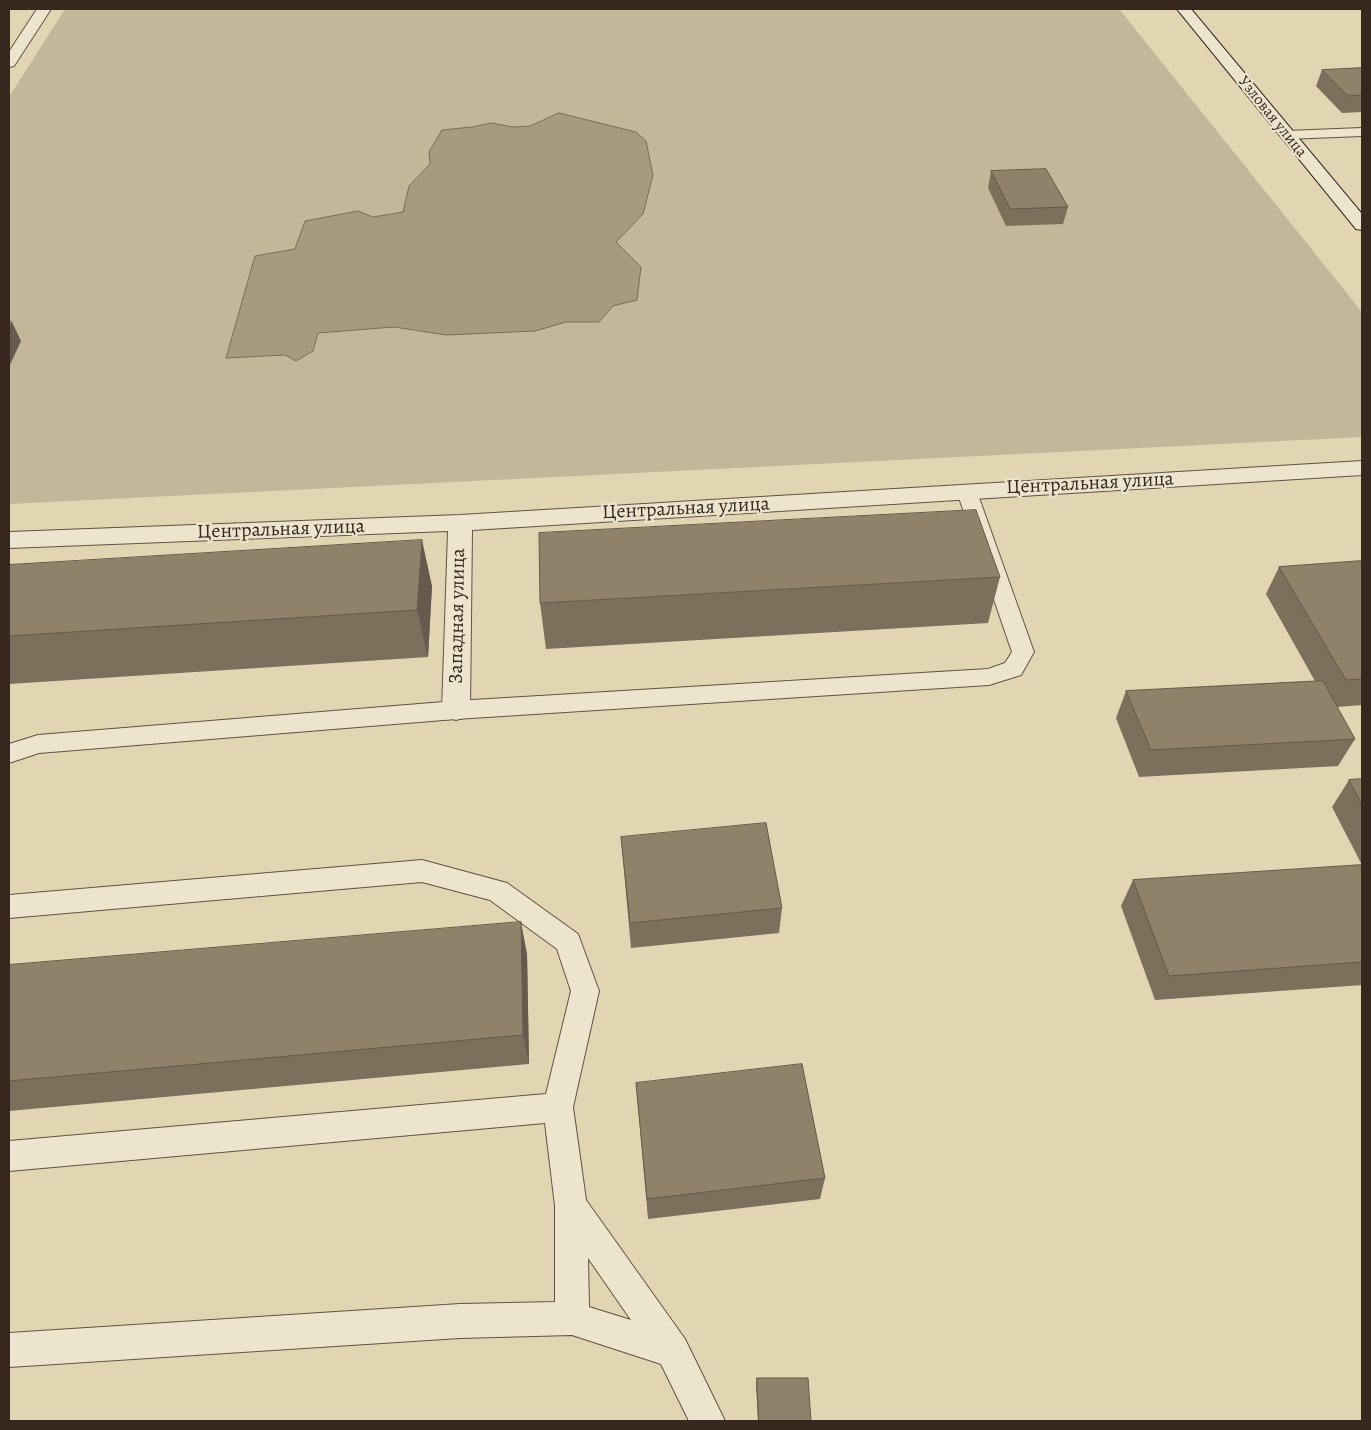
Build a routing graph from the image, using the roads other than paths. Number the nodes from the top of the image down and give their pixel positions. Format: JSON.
{"nodes":[{"id":1,"x":44,"y":9,"type":"edge"},
{"id":2,"x":1184,"y":9,"type":"edge"},
{"id":3,"x":9,"y":62,"type":"edge"},
{"id":4,"x":1362,"y":132,"type":"edge"},
{"id":5,"x":1286,"y":135,"type":"junction"},
{"id":6,"x":1362,"y":225,"type":"edge"},
{"id":7,"x":1362,"y":468,"type":"edge"},
{"id":8,"x":967,"y":492,"type":"junction"},
{"id":9,"x":460,"y":523,"type":"junction"},
{"id":10,"x":9,"y":540,"type":"edge"},
{"id":11,"x":456,"y":710,"type":"junction"},
{"id":12,"x":9,"y":754,"type":"edge"},
{"id":13,"x":9,"y":907,"type":"edge"},
{"id":14,"x":558,"y":1107,"type":"junction"},
{"id":15,"x":9,"y":1156,"type":"edge"},
{"id":16,"x":571,"y":1206,"type":"junction"},
{"id":17,"x":572,"y":1318,"type":"junction"},
{"id":18,"x":9,"y":1350,"type":"edge"},
{"id":19,"x":673,"y":1351,"type":"junction"},
{"id":20,"x":707,"y":1421,"type":"edge"}],
"edges":[{"from":1,"to":3,"type":"street"},
{"from":2,"to":5,"type":"street","name":"Узловая улица"},
{"from":4,"to":5,"type":"lane"},
{"from":5,"to":6,"type":"street","name":"Узловая улица"},
{"from":7,"to":8,"type":"street","name":"Центральная улица"},
{"from":8,"to":9,"type":"street","name":"Центральная улица"},
{"from":8,"to":11,"type":"lane"},
{"from":9,"to":10,"type":"street","name":"Центральная улица"},
{"from":9,"to":11,"type":"street","name":"Западная улица"},
{"from":11,"to":12,"type":"lane"},
{"from":13,"to":14,"type":"lane"},
{"from":14,"to":15,"type":"lane"},
{"from":14,"to":16,"type":"lane"},
{"from":16,"to":17,"type":"lane"},
{"from":16,"to":19,"type":"lane"},
{"from":17,"to":18,"type":"lane"},
{"from":17,"to":19,"type":"lane"},
{"from":19,"to":20,"type":"lane"}]}
